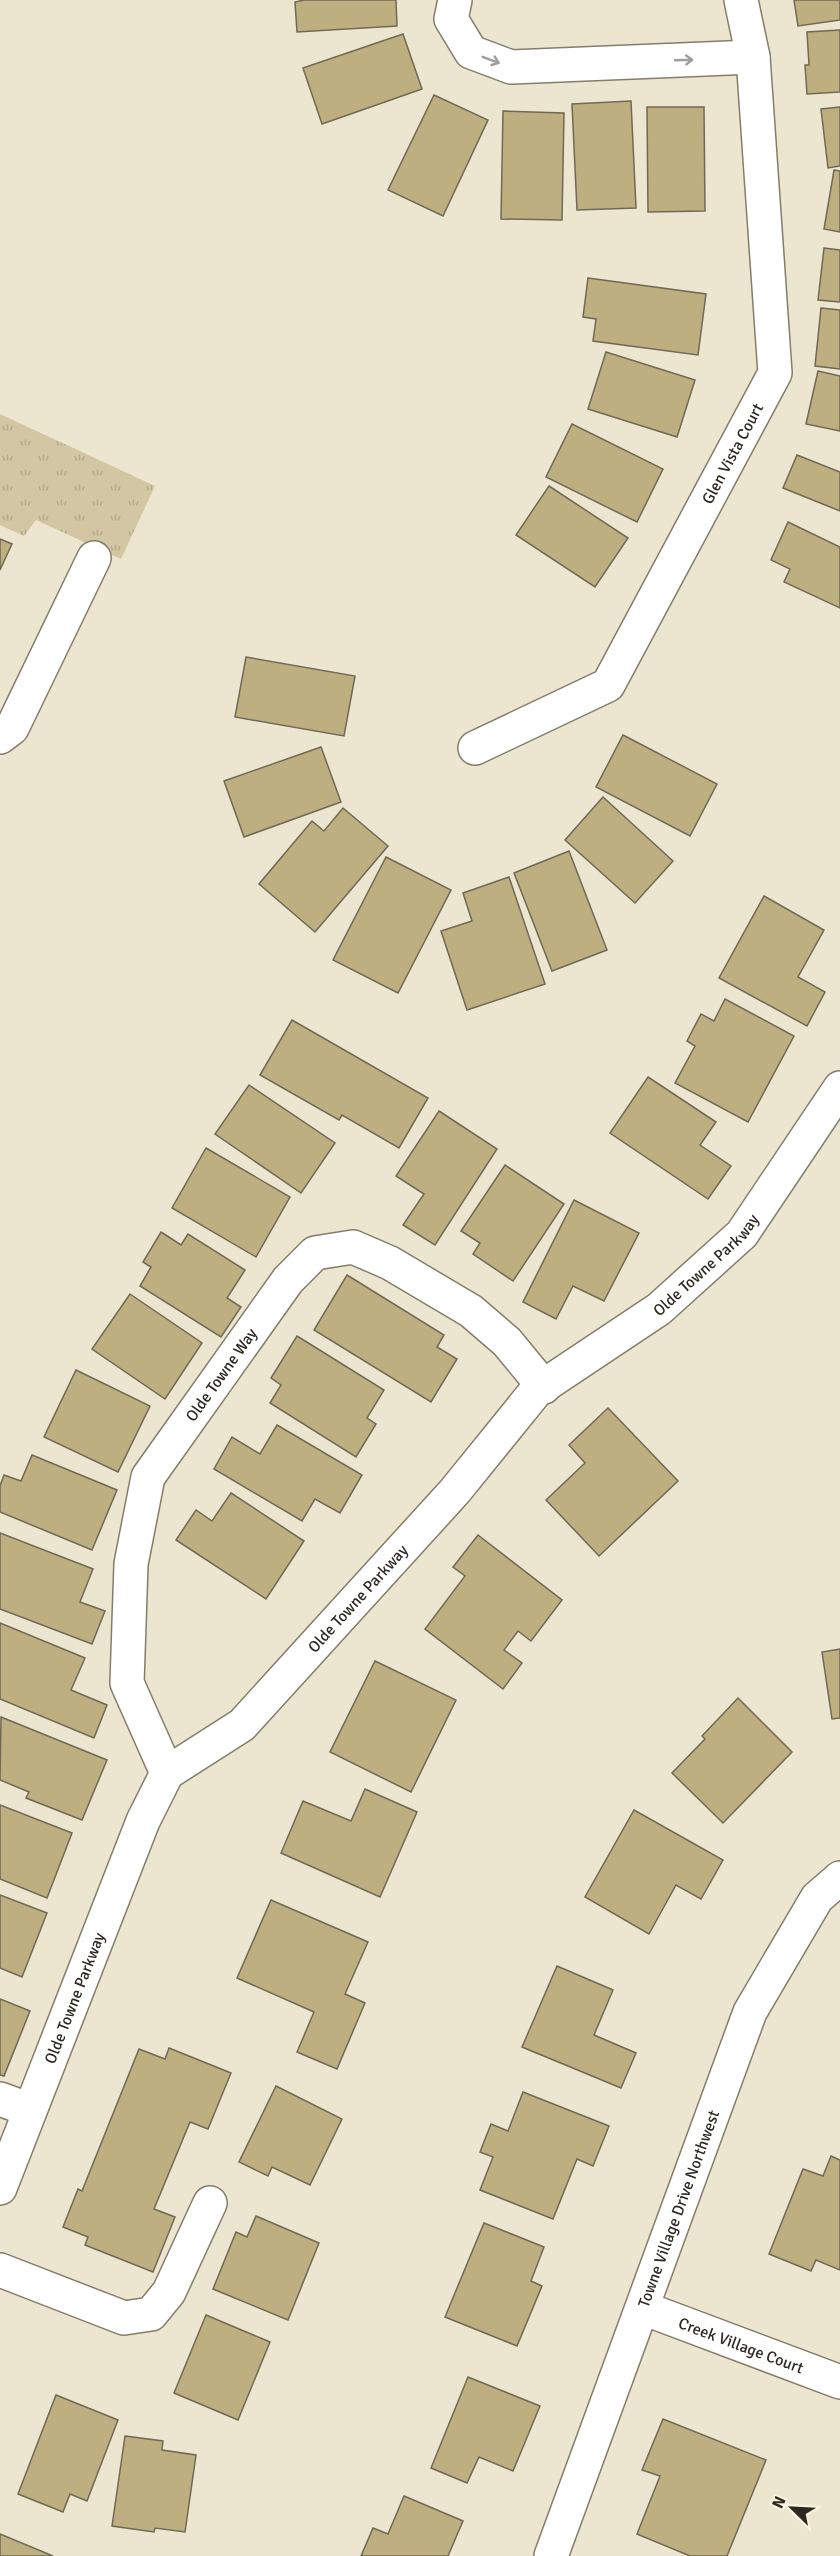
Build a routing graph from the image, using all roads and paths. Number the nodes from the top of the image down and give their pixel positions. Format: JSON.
{"nodes":[{"id":1,"x":455,"y":0,"type":"edge"},
{"id":2,"x":741,"y":0,"type":"edge"},
{"id":3,"x":753,"y":57,"type":"junction"},
{"id":4,"x":94,"y":558,"type":"dead end"},
{"id":5,"x":0,"y":737,"type":"edge"},
{"id":6,"x":475,"y":748,"type":"dead end"},
{"id":7,"x":840,"y":1088,"type":"edge"},
{"id":8,"x":544,"y":1387,"type":"junction"},
{"id":9,"x":167,"y":1773,"type":"junction"},
{"id":10,"x":840,"y":1878,"type":"edge"},
{"id":11,"x":0,"y":2099,"type":"edge"},
{"id":12,"x":30,"y":2110,"type":"junction"},
{"id":13,"x":0,"y":2188,"type":"edge"},
{"id":14,"x":210,"y":2203,"type":"dead end"},
{"id":15,"x":0,"y":2270,"type":"edge"},
{"id":16,"x":643,"y":2308,"type":"junction"},
{"id":17,"x":840,"y":2382,"type":"edge"},
{"id":18,"x":551,"y":2556,"type":"edge"}],
"edges":[{"from":1,"to":3,"type":"street","one_way":true},
{"from":2,"to":3,"type":"street","name":"Glen Vista Court"},
{"from":3,"to":6,"type":"street","name":"Glen Vista Court"},
{"from":4,"to":5,"type":"street"},
{"from":7,"to":8,"type":"street","name":"Olde Towne Parkway"},
{"from":8,"to":9,"type":"street","name":"Olde Towne Parkway"},
{"from":8,"to":9,"type":"street","name":"Olde Towne Way"},
{"from":9,"to":12,"type":"street","name":"Olde Towne Parkway"},
{"from":10,"to":16,"type":"street","name":"Towne Village Drive Northwest"},
{"from":11,"to":12,"type":"street"},
{"from":12,"to":13,"type":"street","name":"Olde Towne Parkway"},
{"from":14,"to":15,"type":"street"},
{"from":16,"to":17,"type":"street","name":"Creek Village Court"},
{"from":16,"to":18,"type":"street","name":"Towne Village Drive Northwest"}]}
